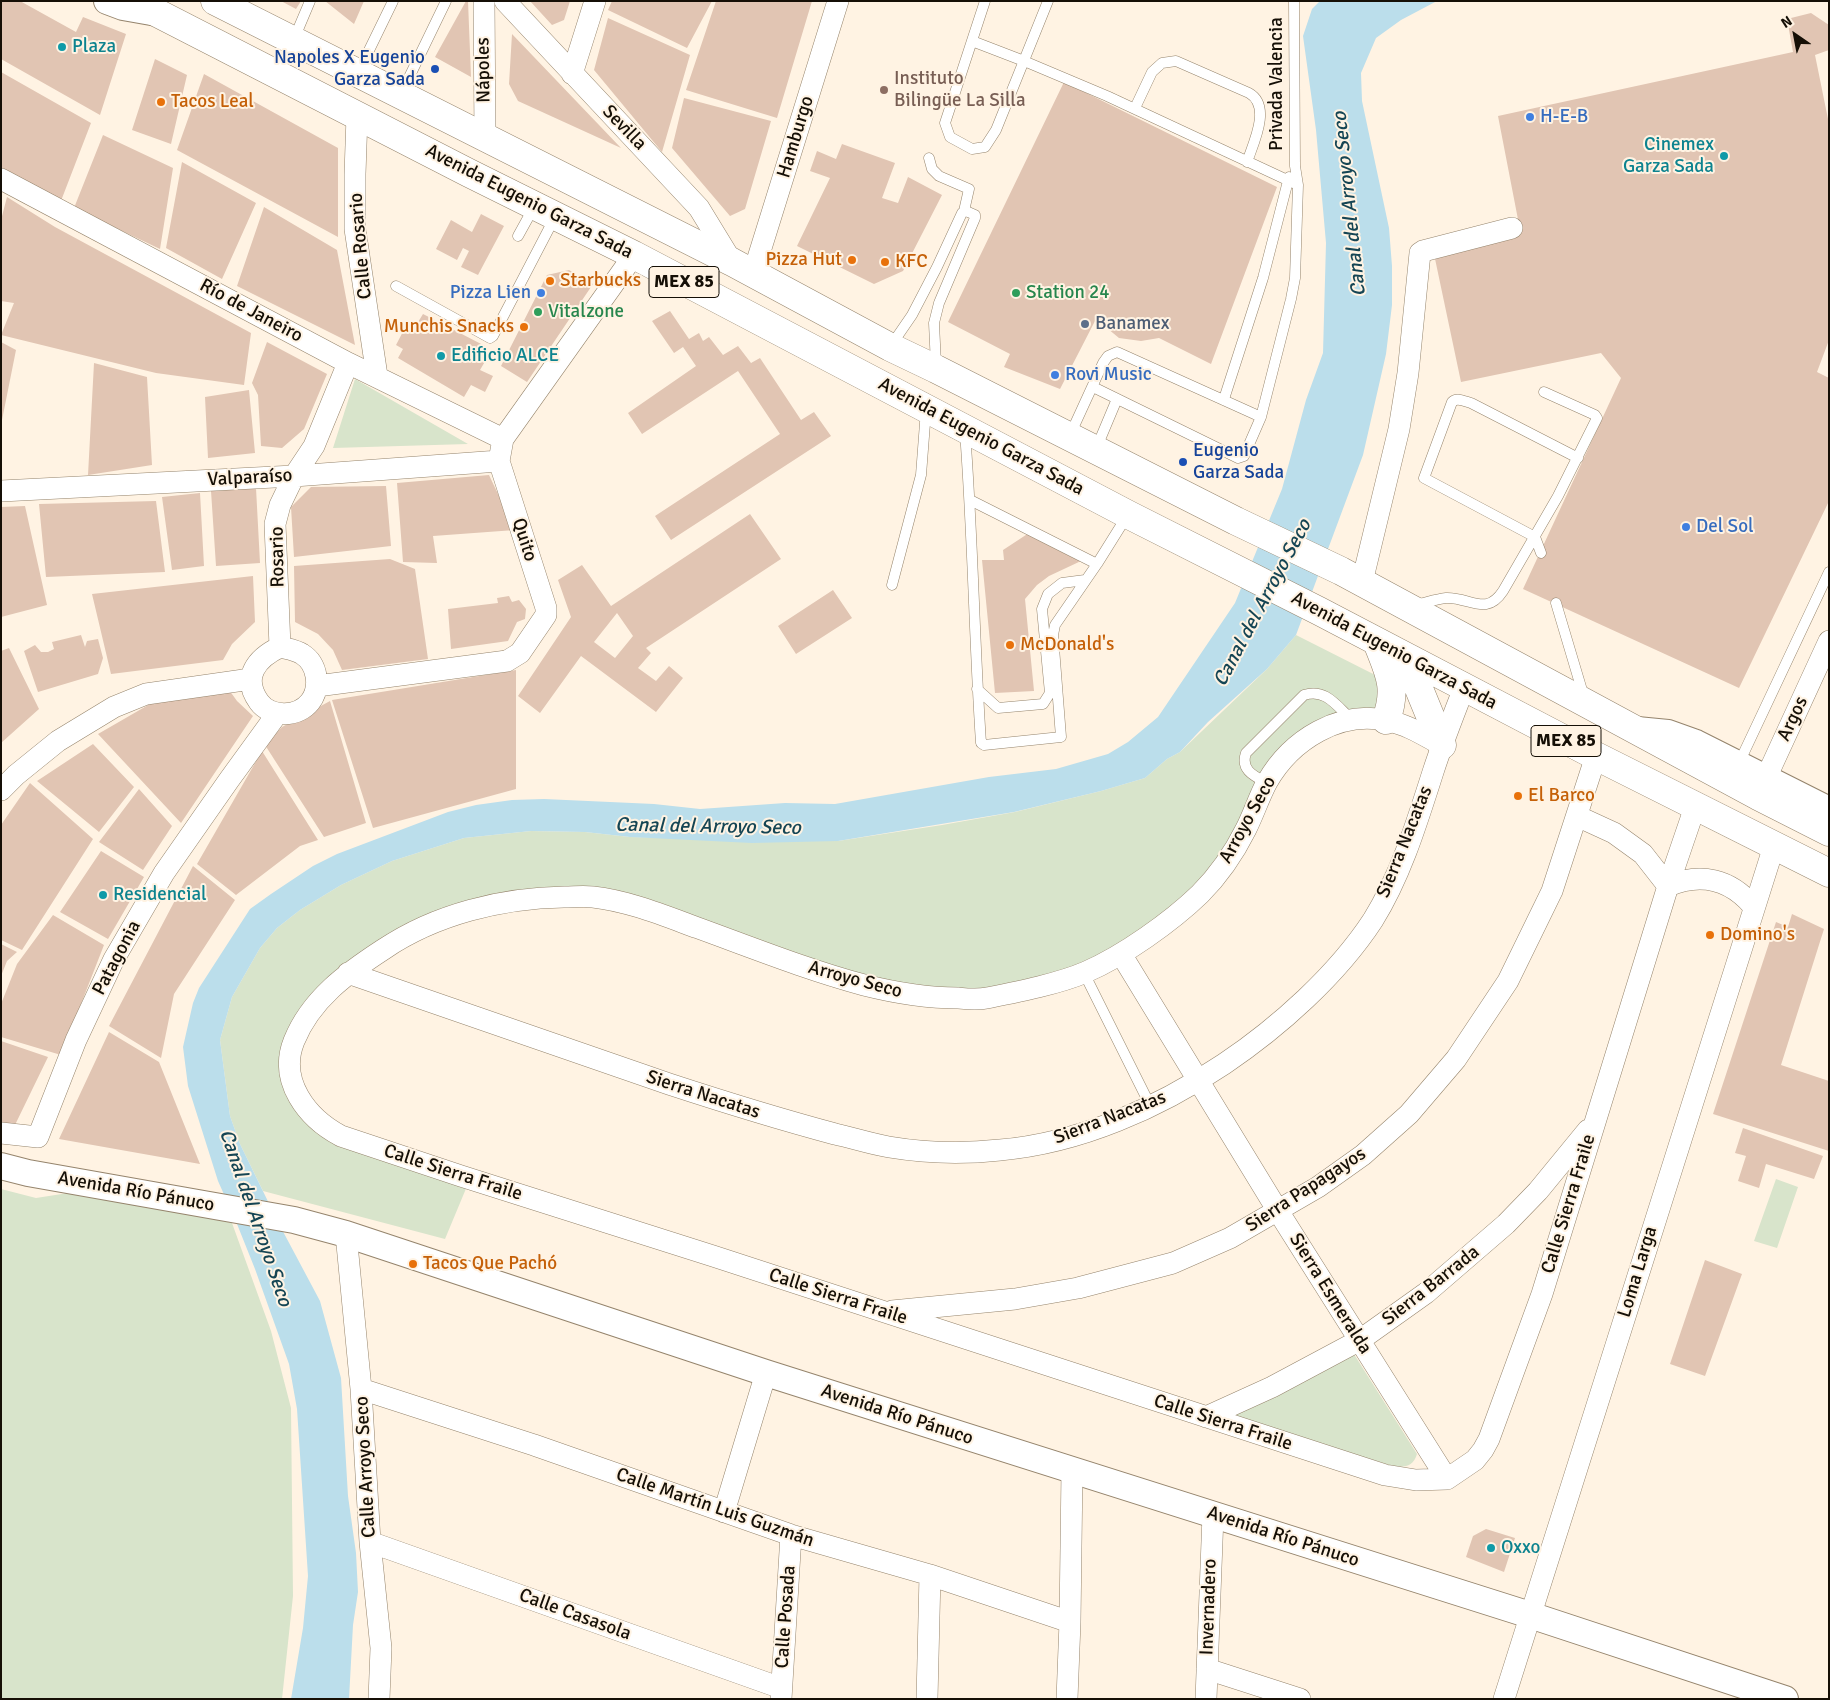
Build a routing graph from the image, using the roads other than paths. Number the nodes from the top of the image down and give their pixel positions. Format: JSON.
{"nodes":[{"id":1,"x":107,"y":1,"type":"edge"},
{"id":2,"x":215,"y":1,"type":"edge"},
{"id":3,"x":310,"y":1,"type":"edge"},
{"id":4,"x":393,"y":1,"type":"edge"},
{"id":5,"x":446,"y":1,"type":"edge"},
{"id":6,"x":484,"y":1,"type":"edge"},
{"id":7,"x":505,"y":1,"type":"edge"},
{"id":8,"x":595,"y":1,"type":"edge"},
{"id":9,"x":838,"y":1,"type":"edge"},
{"id":10,"x":985,"y":1,"type":"edge"},
{"id":11,"x":1048,"y":1,"type":"edge"},
{"id":12,"x":1294,"y":1,"type":"edge"},
{"id":13,"x":149,"y":9,"type":"edge"},
{"id":14,"x":293,"y":41,"type":"junction"},
{"id":15,"x":972,"y":41,"type":"junction"},
{"id":16,"x":1024,"y":60,"type":"junction"},
{"id":17,"x":357,"y":74,"type":"junction"},
{"id":18,"x":572,"y":74,"type":"junction"},
{"id":19,"x":401,"y":95,"type":"junction"},
{"id":20,"x":1135,"y":108,"type":"junction"},
{"id":21,"x":358,"y":116,"type":"junction"},
{"id":22,"x":485,"y":138,"type":"junction"},
{"id":23,"x":928,"y":158,"type":"dead end"},
{"id":24,"x":1247,"y":162,"type":"junction"},
{"id":25,"x":1295,"y":166,"type":"junction"},
{"id":26,"x":1,"y":179,"type":"edge"},
{"id":27,"x":1288,"y":182,"type":"junction"},
{"id":28,"x":1298,"y":185,"type":"junction"},
{"id":29,"x":545,"y":211,"type":"junction"},
{"id":30,"x":964,"y":211,"type":"junction"},
{"id":31,"x":1512,"y":228,"type":"dead end"},
{"id":32,"x":518,"y":236,"type":"dead end"},
{"id":33,"x":634,"y":255,"type":"junction"},
{"id":34,"x":742,"y":268,"type":"junction"},
{"id":35,"x":396,"y":286,"type":"dead end"},
{"id":36,"x":890,"y":347,"type":"junction"},
{"id":37,"x":348,"y":363,"type":"junction"},
{"id":38,"x":936,"y":369,"type":"junction"},
{"id":39,"x":377,"y":376,"type":"junction"},
{"id":40,"x":1093,"y":387,"type":"junction"},
{"id":41,"x":1544,"y":392,"type":"dead end"},
{"id":42,"x":1117,"y":399,"type":"junction"},
{"id":43,"x":1224,"y":399,"type":"junction"},
{"id":44,"x":926,"y":409,"type":"junction"},
{"id":45,"x":1261,"y":417,"type":"junction"},
{"id":46,"x":965,"y":429,"type":"junction"},
{"id":47,"x":1069,"y":436,"type":"junction"},
{"id":48,"x":502,"y":439,"type":"junction"},
{"id":49,"x":1096,"y":450,"type":"junction"},
{"id":50,"x":1578,"y":458,"type":"junction"},
{"id":51,"x":499,"y":461,"type":"junction"},
{"id":52,"x":294,"y":476,"type":"junction"},
{"id":53,"x":1,"y":491,"type":"edge"},
{"id":54,"x":970,"y":500,"type":"junction"},
{"id":55,"x":1128,"y":515,"type":"junction"},
{"id":56,"x":1535,"y":537,"type":"junction"},
{"id":57,"x":1541,"y":553,"type":"dead end"},
{"id":58,"x":1097,"y":564,"type":"junction"},
{"id":59,"x":1829,"y":572,"type":"edge"},
{"id":60,"x":1352,"y":577,"type":"junction"},
{"id":61,"x":1085,"y":580,"type":"junction"},
{"id":62,"x":892,"y":585,"type":"dead end"},
{"id":63,"x":1556,"y":604,"type":"dead end"},
{"id":64,"x":1409,"y":607,"type":"junction"},
{"id":65,"x":1829,"y":641,"type":"edge"},
{"id":66,"x":1377,"y":642,"type":"junction"},
{"id":67,"x":280,"y":647,"type":"junction"},
{"id":68,"x":1406,"y":657,"type":"junction"},
{"id":69,"x":251,"y":679,"type":"junction"},
{"id":70,"x":317,"y":686,"type":"junction"},
{"id":71,"x":1464,"y":688,"type":"junction"},
{"id":72,"x":977,"y":689,"type":"junction"},
{"id":73,"x":1586,"y":703,"type":"junction"},
{"id":74,"x":277,"y":714,"type":"junction"},
{"id":75,"x":1350,"y":719,"type":"junction"},
{"id":76,"x":1386,"y":720,"type":"junction"},
{"id":77,"x":1637,"y":730,"type":"junction"},
{"id":78,"x":1442,"y":745,"type":"junction"},
{"id":79,"x":1596,"y":756,"type":"junction"},
{"id":80,"x":1738,"y":764,"type":"junction"},
{"id":81,"x":1267,"y":783,"type":"junction"},
{"id":82,"x":1762,"y":787,"type":"junction"},
{"id":83,"x":1,"y":790,"type":"edge"},
{"id":84,"x":1695,"y":806,"type":"junction"},
{"id":85,"x":1829,"y":810,"type":"edge"},
{"id":86,"x":1577,"y":816,"type":"junction"},
{"id":87,"x":1829,"y":832,"type":"edge"},
{"id":88,"x":1774,"y":846,"type":"junction"},
{"id":89,"x":1824,"y":875,"type":"edge"},
{"id":90,"x":1668,"y":886,"type":"junction"},
{"id":91,"x":1753,"y":906,"type":"junction"},
{"id":92,"x":1121,"y":954,"type":"junction"},
{"id":93,"x":348,"y":973,"type":"junction"},
{"id":94,"x":1084,"y":973,"type":"junction"},
{"id":95,"x":1198,"y":1081,"type":"junction"},
{"id":96,"x":1151,"y":1107,"type":"junction"},
{"id":97,"x":316,"y":1120,"type":"joint"},
{"id":98,"x":1594,"y":1122,"type":"junction"},
{"id":99,"x":1,"y":1133,"type":"edge"},
{"id":100,"x":1,"y":1166,"type":"edge"},
{"id":101,"x":1278,"y":1210,"type":"junction"},
{"id":102,"x":346,"y":1234,"type":"junction"},
{"id":103,"x":883,"y":1312,"type":"junction"},
{"id":104,"x":1360,"y":1340,"type":"junction"},
{"id":105,"x":766,"y":1373,"type":"junction"},
{"id":106,"x":362,"y":1389,"type":"junction"},
{"id":107,"x":1206,"y":1417,"type":"junction"},
{"id":108,"x":1072,"y":1471,"type":"junction"},
{"id":109,"x":1447,"y":1479,"type":"junction"},
{"id":110,"x":724,"y":1512,"type":"junction"},
{"id":111,"x":1213,"y":1515,"type":"junction"},
{"id":112,"x":791,"y":1535,"type":"junction"},
{"id":113,"x":370,"y":1542,"type":"junction"},
{"id":114,"x":930,"y":1575,"type":"junction"},
{"id":115,"x":1530,"y":1615,"type":"junction"},
{"id":116,"x":1070,"y":1622,"type":"junction"},
{"id":117,"x":1207,"y":1669,"type":"junction"},
{"id":118,"x":781,"y":1693,"type":"edge"},
{"id":119,"x":383,"y":1697,"type":"edge"},
{"id":120,"x":926,"y":1699,"type":"edge"},
{"id":121,"x":1067,"y":1699,"type":"edge"},
{"id":122,"x":1206,"y":1699,"type":"edge"},
{"id":123,"x":1300,"y":1699,"type":"edge"},
{"id":124,"x":1504,"y":1699,"type":"edge"},
{"id":125,"x":1785,"y":1699,"type":"edge"}],
"edges":[{"from":1,"to":13,"type":"street"},
{"from":2,"to":14,"type":"highway","name":"Avenida Eugenio Garza Sada","number":"MEX 85"},
{"from":3,"to":14,"type":"lane"},
{"from":4,"to":17,"type":"lane"},
{"from":5,"to":19,"type":"lane"},
{"from":6,"to":22,"type":"street","name":"Nápoles"},
{"from":7,"to":18,"type":"street","name":"Sevilla"},
{"from":8,"to":18,"type":"street"},
{"from":9,"to":34,"type":"street","name":"Hamburgo"},
{"from":10,"to":15,"type":"lane"},
{"from":11,"to":16,"type":"lane"},
{"from":12,"to":25,"type":"lane","name":"Privada Valencia"},
{"from":13,"to":21,"type":"highway","name":"Avenida Eugenio Garza Sada","number":"MEX 85"},
{"from":14,"to":17,"type":"highway","name":"Avenida Eugenio Garza Sada","number":"MEX 85"},
{"from":15,"to":16,"type":"lane"},
{"from":15,"to":16,"type":"lane"},
{"from":16,"to":20,"type":"lane"},
{"from":17,"to":19,"type":"highway","name":"Avenida Eugenio Garza Sada","number":"MEX 85"},
{"from":18,"to":34,"type":"street","name":"Sevilla"},
{"from":19,"to":22,"type":"highway","name":"Avenida Eugenio Garza Sada","number":"MEX 85"},
{"from":20,"to":24,"type":"lane"},
{"from":20,"to":24,"type":"lane"},
{"from":21,"to":29,"type":"highway","name":"Avenida Eugenio Garza Sada","number":"MEX 85"},
{"from":21,"to":39,"type":"street","name":"Calle Rosario"},
{"from":22,"to":34,"type":"highway","name":"Avenida Eugenio Garza Sada","number":"MEX 85"},
{"from":23,"to":30,"type":"lane"},
{"from":24,"to":27,"type":"lane"},
{"from":25,"to":27,"type":"lane"},
{"from":25,"to":28,"type":"lane","name":"Privada Valencia"},
{"from":26,"to":37,"type":"street","name":"Río de Janeiro"},
{"from":27,"to":28,"type":"lane"},
{"from":27,"to":43,"type":"lane"},
{"from":28,"to":45,"type":"lane","name":"Privada Valencia"},
{"from":29,"to":32,"type":"lane"},
{"from":29,"to":33,"type":"highway","name":"Avenida Eugenio Garza Sada","number":"MEX 85"},
{"from":29,"to":35,"type":"lane"},
{"from":30,"to":36,"type":"lane"},
{"from":30,"to":38,"type":"lane"},
{"from":31,"to":60,"type":"street"},
{"from":33,"to":44,"type":"highway","name":"Avenida Eugenio Garza Sada","number":"MEX 85"},
{"from":33,"to":48,"type":"street","name":"Quito"},
{"from":34,"to":36,"type":"highway","name":"Avenida Eugenio Garza Sada","number":"MEX 85"},
{"from":36,"to":38,"type":"highway","name":"Avenida Eugenio Garza Sada","number":"MEX 85"},
{"from":37,"to":39,"type":"street","name":"Río de Janeiro"},
{"from":37,"to":52,"type":"street","name":"Rosario"},
{"from":38,"to":47,"type":"highway","name":"Avenida Eugenio Garza Sada","number":"MEX 85"},
{"from":39,"to":48,"type":"street","name":"Río de Janeiro"},
{"from":40,"to":42,"type":"lane"},
{"from":40,"to":43,"type":"lane"},
{"from":40,"to":47,"type":"lane"},
{"from":41,"to":50,"type":"lane"},
{"from":42,"to":45,"type":"lane","name":"Privada Valencia"},
{"from":42,"to":49,"type":"lane"},
{"from":43,"to":45,"type":"lane"},
{"from":44,"to":46,"type":"highway","name":"Avenida Eugenio Garza Sada","number":"MEX 85"},
{"from":44,"to":62,"type":"lane"},
{"from":46,"to":54,"type":"lane"},
{"from":46,"to":55,"type":"highway","name":"Avenida Eugenio Garza Sada","number":"MEX 85"},
{"from":47,"to":49,"type":"highway","name":"Avenida Eugenio Garza Sada","number":"MEX 85"},
{"from":48,"to":51,"type":"street","name":"Quito"},
{"from":49,"to":60,"type":"highway","name":"Avenida Eugenio Garza Sada","number":"MEX 85"},
{"from":50,"to":56,"type":"lane"},
{"from":50,"to":56,"type":"lane"},
{"from":51,"to":52,"type":"street","name":"Valparaíso"},
{"from":51,"to":70,"type":"street","name":"Quito"},
{"from":52,"to":53,"type":"street","name":"Valparaíso"},
{"from":52,"to":67,"type":"street","name":"Rosario"},
{"from":54,"to":58,"type":"lane"},
{"from":54,"to":72,"type":"lane"},
{"from":55,"to":58,"type":"lane"},
{"from":55,"to":66,"type":"highway","name":"Avenida Eugenio Garza Sada","number":"MEX 85"},
{"from":56,"to":57,"type":"lane"},
{"from":56,"to":64,"type":"lane"},
{"from":58,"to":61,"type":"lane"},
{"from":59,"to":80,"type":"lane"},
{"from":60,"to":64,"type":"highway","name":"Avenida Eugenio Garza Sada","number":"MEX 85"},
{"from":61,"to":72,"type":"lane"},
{"from":61,"to":72,"type":"lane"},
{"from":63,"to":73,"type":"lane"},
{"from":64,"to":73,"type":"highway","name":"Avenida Eugenio Garza Sada","number":"MEX 85"},
{"from":65,"to":82,"type":"street","name":"Argos"},
{"from":66,"to":68,"type":"highway","name":"Avenida Eugenio Garza Sada","number":"MEX 85"},
{"from":66,"to":76,"type":"highway"},
{"from":67,"to":69,"type":"street"},
{"from":67,"to":70,"type":"street"},
{"from":68,"to":71,"type":"highway","name":"Avenida Eugenio Garza Sada","number":"MEX 85"},
{"from":68,"to":78,"type":"highway"},
{"from":69,"to":74,"type":"street"},
{"from":69,"to":83,"type":"street"},
{"from":70,"to":74,"type":"street"},
{"from":71,"to":78,"type":"street","name":"Sierra Nacatas"},
{"from":71,"to":79,"type":"highway","name":"Avenida Eugenio Garza Sada","number":"MEX 85"},
{"from":73,"to":77,"type":"highway","name":"Avenida Eugenio Garza Sada","number":"MEX 85"},
{"from":74,"to":99,"type":"street","name":"Patagonia"},
{"from":75,"to":76,"type":"street","name":"Arroyo Seco"},
{"from":75,"to":81,"type":"street","name":"Arroyo Seco"},
{"from":75,"to":81,"type":"lane"},
{"from":76,"to":78,"type":"street","name":"Arroyo Seco"},
{"from":77,"to":80,"type":"street"},
{"from":77,"to":82,"type":"highway","name":"Avenida Eugenio Garza Sada"},
{"from":78,"to":95,"type":"street","name":"Sierra Nacatas"},
{"from":79,"to":84,"type":"highway","name":"Avenida Eugenio Garza Sada","number":"MEX 85"},
{"from":79,"to":86,"type":"street","name":"Sierra Papagayos"},
{"from":80,"to":82,"type":"street"},
{"from":81,"to":92,"type":"street","name":"Arroyo Seco"},
{"from":82,"to":85,"type":"street"},
{"from":82,"to":87,"type":"highway","name":"Avenida Eugenio Garza Sada"},
{"from":84,"to":88,"type":"highway","name":"Avenida Eugenio Garza Sada","number":"MEX 85"},
{"from":84,"to":90,"type":"street","name":"Calle Sierra Fraile"},
{"from":86,"to":90,"type":"street"},
{"from":86,"to":101,"type":"street","name":"Sierra Papagayos"},
{"from":88,"to":89,"type":"highway","name":"Avenida Eugenio Garza Sada","number":"MEX 85"},
{"from":88,"to":91,"type":"street","name":"Loma Larga"},
{"from":90,"to":91,"type":"street"},
{"from":90,"to":98,"type":"street","name":"Calle Sierra Fraile"},
{"from":91,"to":115,"type":"street","name":"Loma Larga"},
{"from":92,"to":94,"type":"street","name":"Arroyo Seco"},
{"from":92,"to":95,"type":"street","name":"Sierra Esmeralda"},
{"from":93,"to":94,"type":"street","name":"Arroyo Seco"},
{"from":93,"to":96,"type":"street","name":"Sierra Nacatas"},
{"from":93,"to":97,"type":"street","name":"Arroyo Seco"},
{"from":94,"to":96,"type":"lane"},
{"from":95,"to":96,"type":"street","name":"Sierra Nacatas"},
{"from":95,"to":101,"type":"street","name":"Sierra Esmeralda"},
{"from":97,"to":103,"type":"street","name":"Calle Sierra Fraile"},
{"from":98,"to":104,"type":"street","name":"Sierra Barrada"},
{"from":98,"to":109,"type":"street","name":"Calle Sierra Fraile"},
{"from":100,"to":102,"type":"street","name":"Avenida Río Pánuco"},
{"from":101,"to":103,"type":"street","name":"Sierra Papagayos"},
{"from":101,"to":104,"type":"street","name":"Sierra Esmeralda"},
{"from":102,"to":105,"type":"street","name":"Avenida Río Pánuco"},
{"from":102,"to":106,"type":"street","name":"Calle Arroyo Seco"},
{"from":103,"to":107,"type":"street","name":"Calle Sierra Fraile"},
{"from":104,"to":107,"type":"street","name":"Sierra Barrada"},
{"from":104,"to":109,"type":"street","name":"Sierra Esmeralda"},
{"from":105,"to":108,"type":"street","name":"Avenida Río Pánuco"},
{"from":105,"to":110,"type":"street"},
{"from":106,"to":110,"type":"street","name":"Calle Martín Luis Guzmán"},
{"from":106,"to":113,"type":"street","name":"Calle Arroyo Seco"},
{"from":107,"to":109,"type":"street","name":"Calle Sierra Fraile"},
{"from":108,"to":111,"type":"street","name":"Avenida Río Pánuco"},
{"from":108,"to":116,"type":"street"},
{"from":110,"to":112,"type":"street","name":"Calle Martín Luis Guzmán"},
{"from":111,"to":115,"type":"street","name":"Avenida Río Pánuco"},
{"from":111,"to":117,"type":"street","name":"Invernadero"},
{"from":112,"to":114,"type":"street","name":"Calle Martín Luis Guzmán"},
{"from":112,"to":118,"type":"street","name":"Calle Posada"},
{"from":113,"to":118,"type":"street","name":"Calle Casasola"},
{"from":113,"to":119,"type":"street","name":"Calle Arroyo Seco"},
{"from":114,"to":116,"type":"street","name":"Calle Martín Luis Guzmán"},
{"from":114,"to":120,"type":"street"},
{"from":115,"to":124,"type":"street","name":"Loma Larga"},
{"from":115,"to":125,"type":"street","name":"Avenida Río Pánuco"},
{"from":116,"to":121,"type":"street"},
{"from":117,"to":122,"type":"street","name":"Invernadero"},
{"from":117,"to":123,"type":"street"}]}
